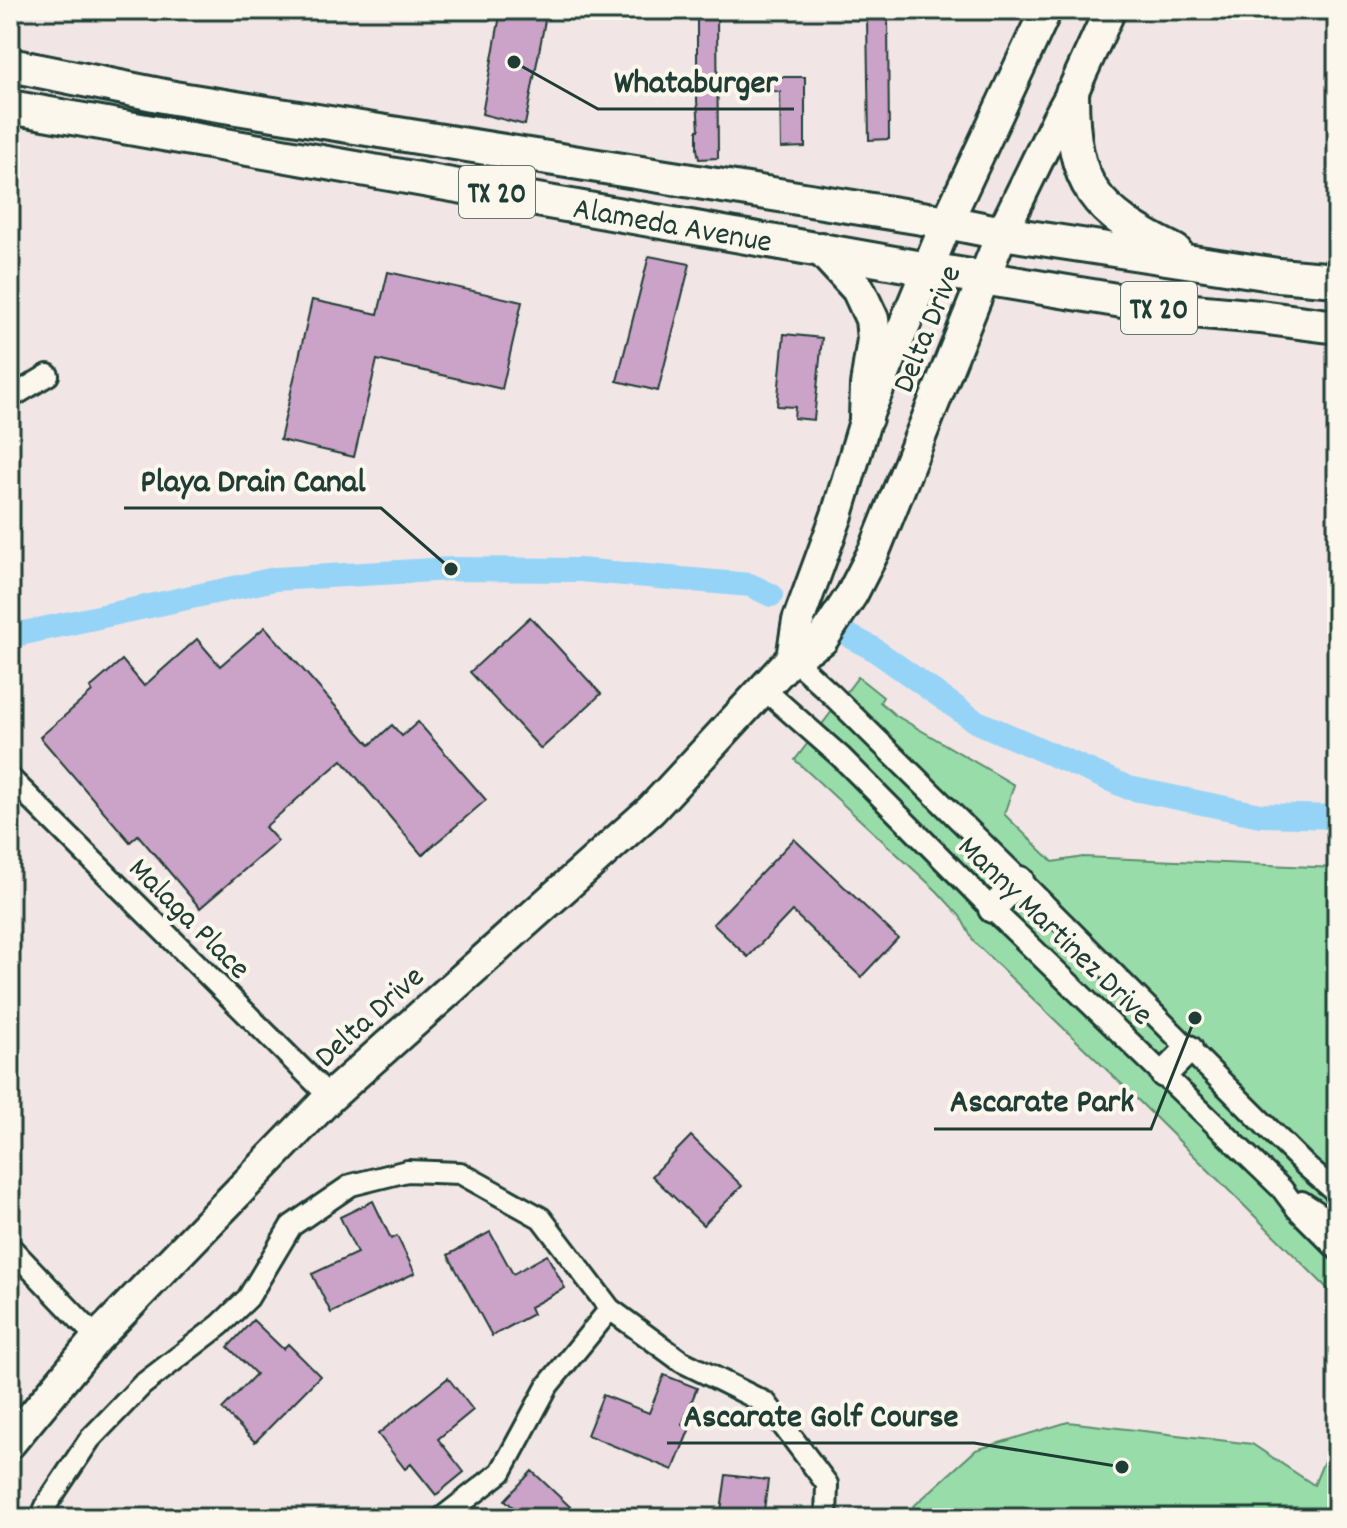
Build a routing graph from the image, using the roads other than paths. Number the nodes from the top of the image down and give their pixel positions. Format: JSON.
{"nodes":[{"id":1,"x":1046,"y":10,"type":"edge"},
{"id":2,"x":1110,"y":10,"type":"edge"},
{"id":3,"x":10,"y":65,"type":"edge"},
{"id":4,"x":1072,"y":93,"type":"junction"},
{"id":5,"x":10,"y":107,"type":"edge"},
{"id":6,"x":947,"y":222,"type":"junction"},
{"id":7,"x":1002,"y":233,"type":"junction"},
{"id":8,"x":821,"y":249,"type":"junction"},
{"id":9,"x":1199,"y":263,"type":"junction"},
{"id":10,"x":928,"y":269,"type":"junction"},
{"id":11,"x":983,"y":278,"type":"junction"},
{"id":12,"x":1337,"y":280,"type":"edge"},
{"id":13,"x":1337,"y":327,"type":"edge"},
{"id":14,"x":48,"y":375,"type":"dead end"},
{"id":15,"x":10,"y":398,"type":"edge"},
{"id":16,"x":866,"y":418,"type":"junction"},
{"id":17,"x":842,"y":497,"type":"junction"},
{"id":18,"x":889,"y":518,"type":"junction"},
{"id":19,"x":792,"y":658,"type":"junction"},
{"id":20,"x":765,"y":690,"type":"junction"},
{"id":21,"x":10,"y":778,"type":"edge"},
{"id":22,"x":1020,"y":880,"type":"junction"},
{"id":23,"x":992,"y":909,"type":"junction"},
{"id":24,"x":1189,"y":1049,"type":"junction"},
{"id":25,"x":1164,"y":1074,"type":"junction"},
{"id":26,"x":330,"y":1097,"type":"junction"},
{"id":27,"x":1282,"y":1189,"type":"junction"},
{"id":28,"x":1337,"y":1193,"type":"edge"},
{"id":29,"x":1337,"y":1225,"type":"edge"},
{"id":30,"x":10,"y":1247,"type":"edge"},
{"id":31,"x":1337,"y":1249,"type":"edge"},
{"id":32,"x":610,"y":1309,"type":"junction"},
{"id":33,"x":97,"y":1338,"type":"junction"},
{"id":34,"x":10,"y":1443,"type":"edge"},
{"id":35,"x":41,"y":1518,"type":"edge"},
{"id":36,"x":442,"y":1518,"type":"edge"},
{"id":37,"x":826,"y":1518,"type":"edge"}],
"edges":[{"from":1,"to":6,"type":"main road","name":"Delta Drive"},
{"from":2,"to":4,"type":"main road","name":"Delta Drive"},
{"from":3,"to":6,"type":"main road","name":"Alameda Avenue","number":"TX 20"},
{"from":4,"to":7,"type":"main road","name":"Delta Drive"},
{"from":4,"to":9,"type":"main road"},
{"from":5,"to":8,"type":"main road","name":"Alameda Avenue","number":"TX 20"},
{"from":6,"to":7,"type":"main road","name":"Alameda Avenue","number":"TX 20"},
{"from":6,"to":10,"type":"main road","name":"Delta Drive"},
{"from":7,"to":9,"type":"main road","name":"Alameda Avenue","number":"TX 20"},
{"from":7,"to":11,"type":"main road","name":"Delta Drive"},
{"from":8,"to":10,"type":"main road","name":"Alameda Avenue","number":"TX 20"},
{"from":8,"to":16,"type":"main road"},
{"from":9,"to":12,"type":"main road","name":"Alameda Avenue","number":"TX 20"},
{"from":10,"to":11,"type":"main road","name":"Alameda Avenue","number":"TX 20"},
{"from":10,"to":16,"type":"main road","name":"Delta Drive"},
{"from":11,"to":13,"type":"main road","name":"Alameda Avenue","number":"TX 20"},
{"from":11,"to":18,"type":"main road","name":"Delta Drive"},
{"from":14,"to":15,"type":"street"},
{"from":16,"to":17,"type":"main road","name":"Delta Drive"},
{"from":17,"to":18,"type":"main road"},
{"from":17,"to":19,"type":"main road","name":"Delta Drive"},
{"from":18,"to":19,"type":"main road","name":"Delta Drive"},
{"from":19,"to":20,"type":"main road","name":"Delta Drive"},
{"from":19,"to":22,"type":"street","name":"Manny Martinez Drive"},
{"from":20,"to":23,"type":"street","name":"Manny Martinez Drive"},
{"from":20,"to":26,"type":"main road","name":"Delta Drive"},
{"from":21,"to":26,"type":"street","name":"Malaga Place"},
{"from":22,"to":23,"type":"street"},
{"from":22,"to":24,"type":"street","name":"Manny Martinez Drive"},
{"from":23,"to":25,"type":"street","name":"Manny Martinez Drive"},
{"from":24,"to":25,"type":"street"},
{"from":24,"to":28,"type":"street","name":"Manny Martinez Drive"},
{"from":25,"to":27,"type":"street","name":"Manny Martinez Drive"},
{"from":26,"to":33,"type":"main road","name":"Delta Drive"},
{"from":27,"to":29,"type":"street"},
{"from":27,"to":31,"type":"street","name":"Manny Martinez Drive"},
{"from":30,"to":33,"type":"street"},
{"from":32,"to":35,"type":"street"},
{"from":32,"to":36,"type":"street"},
{"from":32,"to":37,"type":"street"},
{"from":33,"to":34,"type":"main road","name":"Delta Drive"}]}
